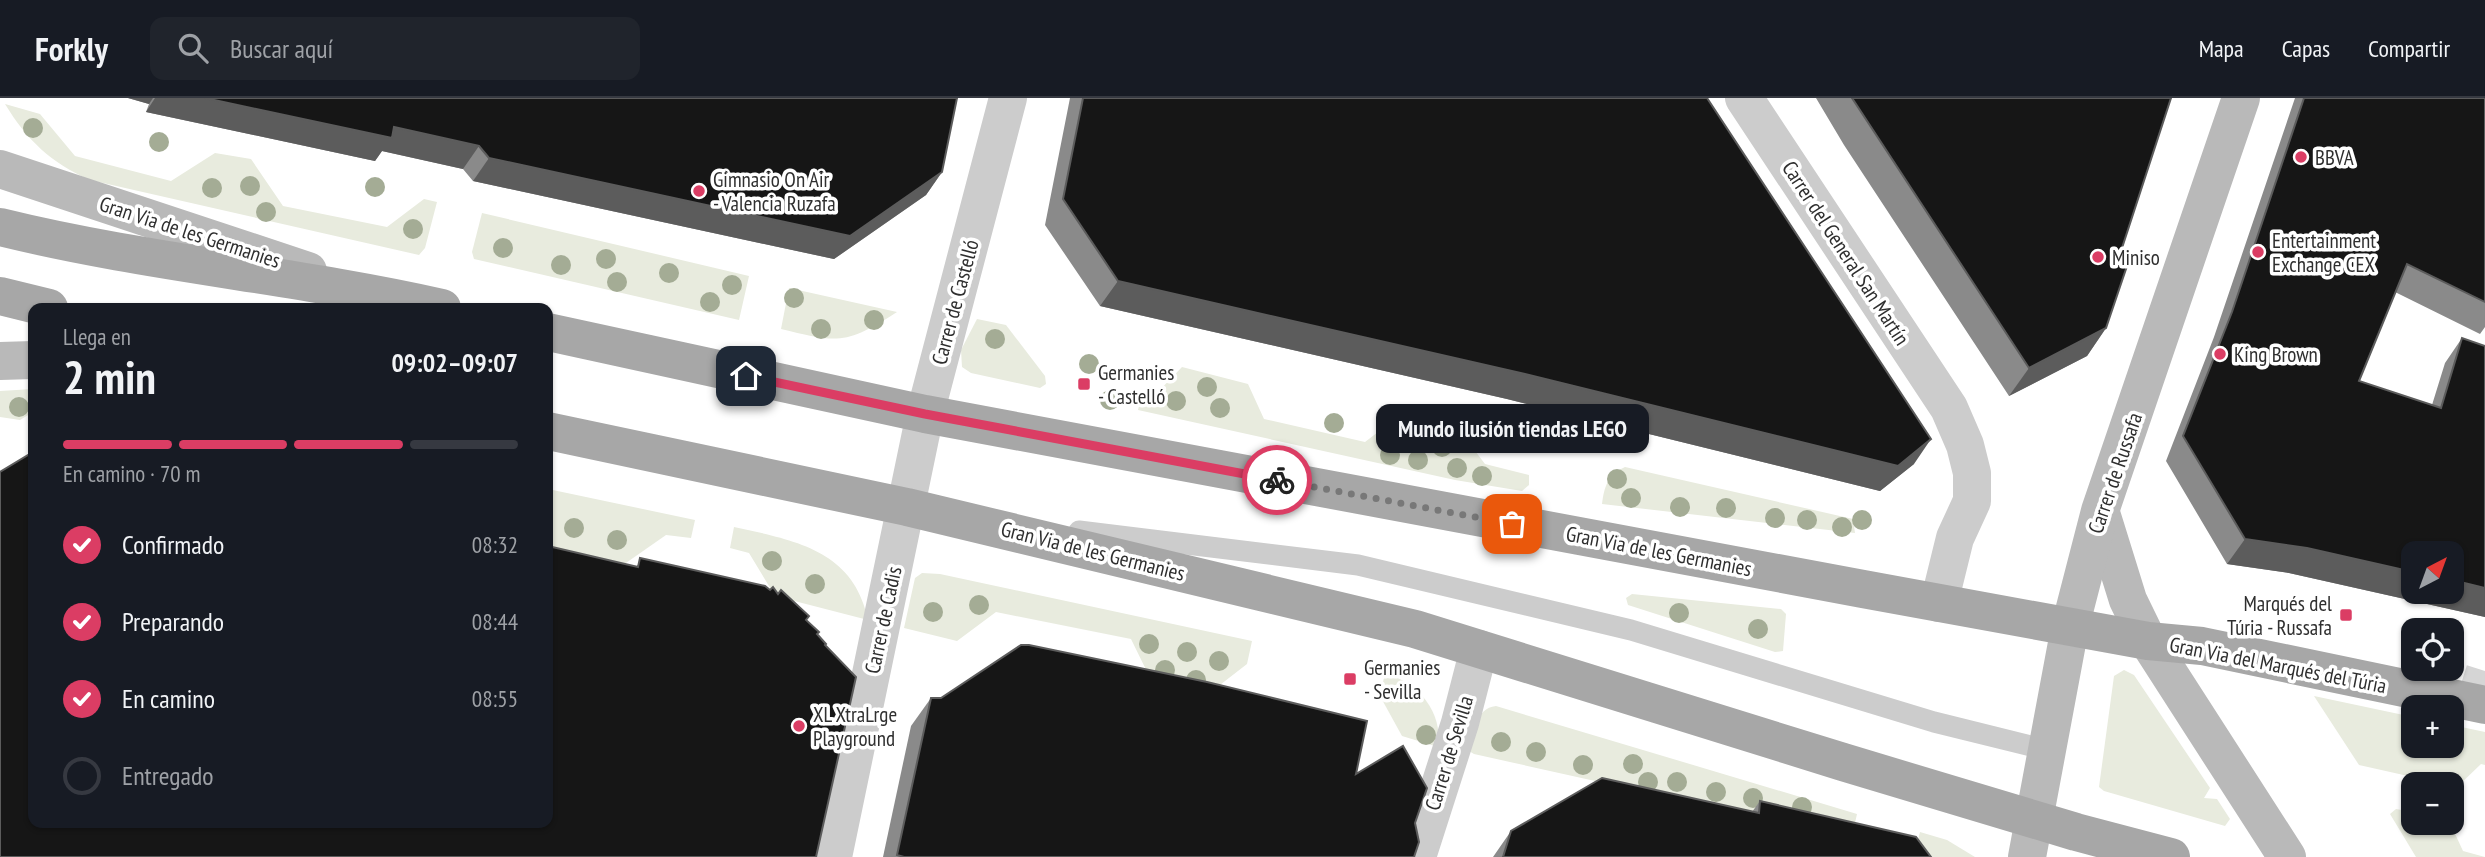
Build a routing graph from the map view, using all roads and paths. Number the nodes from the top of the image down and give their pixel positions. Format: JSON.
{"nodes":[{"id":1,"x":1007,"y":98,"type":"edge"},
{"id":2,"x":1744,"y":98,"type":"edge"},
{"id":3,"x":2241,"y":98,"type":"edge"},
{"id":4,"x":0,"y":149,"type":"edge"},
{"id":5,"x":0,"y":169,"type":"edge"},
{"id":6,"x":43,"y":183,"type":"junction"},
{"id":7,"x":0,"y":227,"type":"edge"},
{"id":8,"x":380,"y":294,"type":"junction"},
{"id":9,"x":0,"y":296,"type":"edge"},
{"id":10,"x":29,"y":303,"type":"edge"},
{"id":11,"x":420,"y":303,"type":"edge"},
{"id":12,"x":553,"y":333,"type":"edge"},
{"id":13,"x":28,"y":360,"type":"edge"},
{"id":14,"x":0,"y":361,"type":"edge"},
{"id":15,"x":925,"y":414,"type":"junction"},
{"id":16,"x":553,"y":432,"type":"edge"},
{"id":17,"x":907,"y":506,"type":"junction"},
{"id":18,"x":2100,"y":511,"type":"junction"},
{"id":19,"x":1940,"y":603,"type":"junction"},
{"id":20,"x":2070,"y":627,"type":"junction"},
{"id":21,"x":2148,"y":641,"type":"junction"},
{"id":22,"x":1479,"y":649,"type":"junction"},
{"id":23,"x":2485,"y":705,"type":"edge"},
{"id":24,"x":2047,"y":750,"type":"junction"},
{"id":25,"x":2034,"y":819,"type":"junction"},
{"id":26,"x":2076,"y":832,"type":"junction"},
{"id":27,"x":833,"y":857,"type":"edge"},
{"id":28,"x":1418,"y":857,"type":"edge"},
{"id":29,"x":2027,"y":857,"type":"edge"},
{"id":30,"x":2125,"y":857,"type":"edge"},
{"id":31,"x":2171,"y":857,"type":"edge"},
{"id":32,"x":2287,"y":857,"type":"edge"}],
"edges":[{"from":1,"to":15,"type":"street","name":"Carrer de Castelló"},
{"from":2,"to":19,"type":"street","name":"Carrer del General San Martín"},
{"from":3,"to":18,"type":"main road","name":"Carrer de Russafa"},
{"from":4,"to":6,"type":"street"},
{"from":5,"to":6,"type":"main road","name":"Gran Via de les Germanies"},
{"from":6,"to":8,"type":"main road","name":"Gran Via de les Germanies"},
{"from":7,"to":8,"type":"main road","name":"Gran Via de les Germanies"},
{"from":8,"to":11,"type":"main road","name":"Gran Via de les Germanies"},
{"from":9,"to":10,"type":"main road"},
{"from":12,"to":15,"type":"main road","name":"Gran Via de les Germanies"},
{"from":13,"to":14,"type":"main road"},
{"from":15,"to":17,"type":"street","name":"Carrer de Castelló"},
{"from":15,"to":19,"type":"main road","name":"Gran Via de les Germanies"},
{"from":16,"to":17,"type":"main road","name":"Gran Via de les Germanies"},
{"from":17,"to":22,"type":"main road","name":"Gran Via de les Germanies"},
{"from":17,"to":24,"type":"lane"},
{"from":17,"to":27,"type":"street","name":"Carrer de Cadis"},
{"from":18,"to":20,"type":"main road","name":"Carrer de Russafa"},
{"from":18,"to":21,"type":"main road"},
{"from":19,"to":20,"type":"main road","name":"Gran Via de les Germanies"},
{"from":20,"to":21,"type":"main road","name":"Gran Via del Marqués del Túria"},
{"from":20,"to":24,"type":"main road","name":"Carrer de Russafa"},
{"from":21,"to":23,"type":"main road","name":"Gran Via del Marqués del Túria"},
{"from":21,"to":32,"type":"main road"},
{"from":22,"to":25,"type":"main road","name":"Gran Via de les Germanies"},
{"from":22,"to":28,"type":"street","name":"Carrer de Sevilla"},
{"from":24,"to":25,"type":"main road","name":"Carrer de Russafa"},
{"from":25,"to":26,"type":"main road"},
{"from":25,"to":29,"type":"main road","name":"Carrer de Russafa"},
{"from":26,"to":30,"type":"main road"},
{"from":26,"to":31,"type":"main road"}]}
